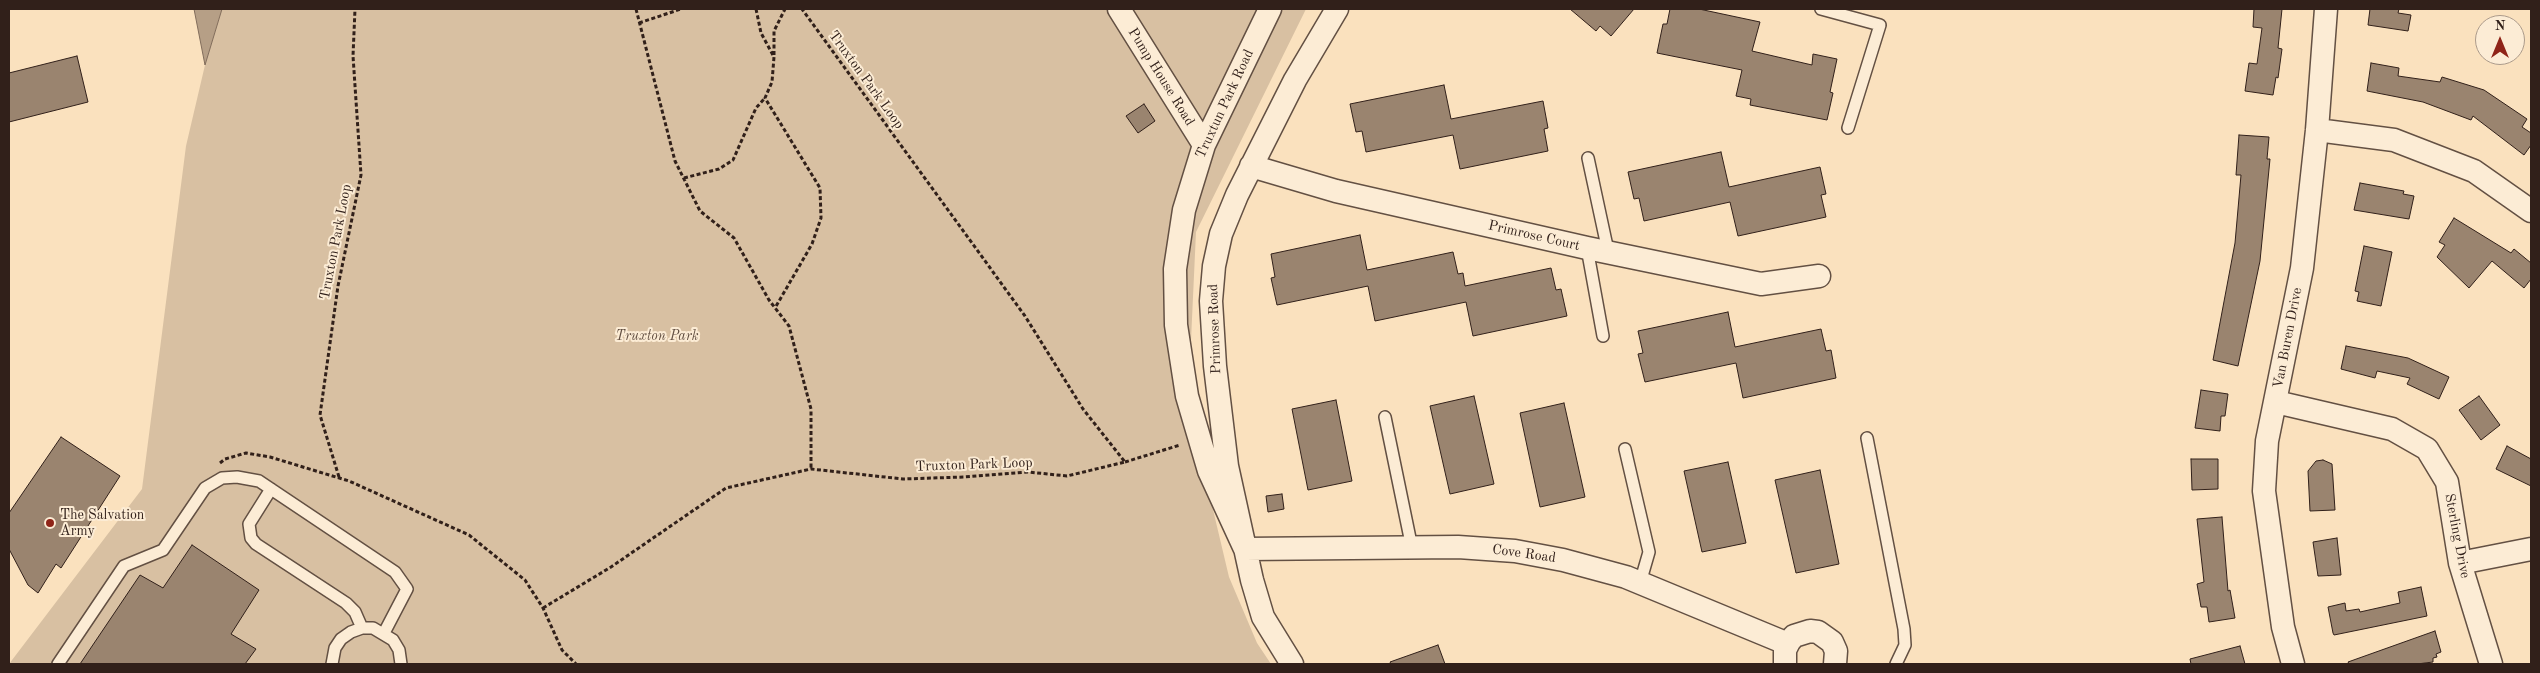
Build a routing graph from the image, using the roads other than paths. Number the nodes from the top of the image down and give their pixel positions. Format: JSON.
{"nodes":[{"id":1,"x":1119,"y":9,"type":"edge"},
{"id":2,"x":1270,"y":9,"type":"edge"},
{"id":3,"x":1337,"y":9,"type":"edge"},
{"id":4,"x":1821,"y":9,"type":"edge"},
{"id":5,"x":2326,"y":9,"type":"edge"},
{"id":6,"x":1848,"y":128,"type":"dead end"},
{"id":7,"x":2316,"y":130,"type":"junction"},
{"id":8,"x":1204,"y":145,"type":"junction"},
{"id":9,"x":1588,"y":158,"type":"dead end"},
{"id":10,"x":1251,"y":166,"type":"junction"},
{"id":11,"x":2531,"y":211,"type":"edge"},
{"id":12,"x":1598,"y":250,"type":"junction"},
{"id":13,"x":1819,"y":276,"type":"dead end"},
{"id":14,"x":1603,"y":336,"type":"dead end"},
{"id":15,"x":2276,"y":402,"type":"junction"},
{"id":16,"x":1385,"y":418,"type":"dead end"},
{"id":17,"x":1867,"y":438,"type":"dead end"},
{"id":18,"x":1625,"y":449,"type":"dead end"},
{"id":19,"x":271,"y":489,"type":"junction"},
{"id":20,"x":1412,"y":548,"type":"junction"},
{"id":21,"x":1245,"y":549,"type":"junction"},
{"id":22,"x":2531,"y":549,"type":"edge"},
{"id":23,"x":2460,"y":563,"type":"junction"},
{"id":24,"x":1640,"y":583,"type":"junction"},
{"id":25,"x":362,"y":628,"type":"junction"},
{"id":26,"x":384,"y":632,"type":"junction"},
{"id":27,"x":1787,"y":654,"type":"edge"},
{"id":28,"x":58,"y":664,"type":"edge"},
{"id":29,"x":332,"y":664,"type":"edge"},
{"id":30,"x":402,"y":664,"type":"edge"},
{"id":31,"x":1292,"y":664,"type":"edge"},
{"id":32,"x":1835,"y":664,"type":"edge"},
{"id":33,"x":1896,"y":664,"type":"edge"},
{"id":34,"x":2293,"y":664,"type":"edge"},
{"id":35,"x":2491,"y":664,"type":"edge"}],
"edges":[{"from":1,"to":8,"type":"street","name":"Pump House Road"},
{"from":2,"to":8,"type":"street","name":"Truxtun Park Road"},
{"from":3,"to":10,"type":"street","name":"Primrose Road"},
{"from":4,"to":6,"type":"lane"},
{"from":5,"to":7,"type":"street","name":"Van Buren Drive"},
{"from":7,"to":11,"type":"street"},
{"from":7,"to":15,"type":"street","name":"Van Buren Drive"},
{"from":8,"to":21,"type":"street","name":"Truxtun Park Road"},
{"from":9,"to":12,"type":"lane"},
{"from":10,"to":12,"type":"street","name":"Primrose Court"},
{"from":10,"to":21,"type":"street","name":"Primrose Road"},
{"from":12,"to":13,"type":"street","name":"Primrose Court"},
{"from":12,"to":14,"type":"lane"},
{"from":15,"to":23,"type":"street","name":"Sterling Drive"},
{"from":15,"to":34,"type":"street","name":"Van Buren Drive"},
{"from":16,"to":20,"type":"lane"},
{"from":17,"to":33,"type":"lane"},
{"from":18,"to":24,"type":"lane"},
{"from":19,"to":25,"type":"lane"},
{"from":19,"to":26,"type":"lane"},
{"from":19,"to":28,"type":"lane"},
{"from":20,"to":21,"type":"street","name":"Cove Road"},
{"from":20,"to":24,"type":"street","name":"Cove Road"},
{"from":21,"to":31,"type":"street","name":"Primrose Road"},
{"from":22,"to":23,"type":"street"},
{"from":23,"to":35,"type":"street","name":"Sterling Drive"},
{"from":24,"to":27,"type":"street","name":"Cove Road"},
{"from":25,"to":26,"type":"lane"},
{"from":25,"to":29,"type":"lane"},
{"from":26,"to":30,"type":"lane"},
{"from":27,"to":32,"type":"street"}]}
